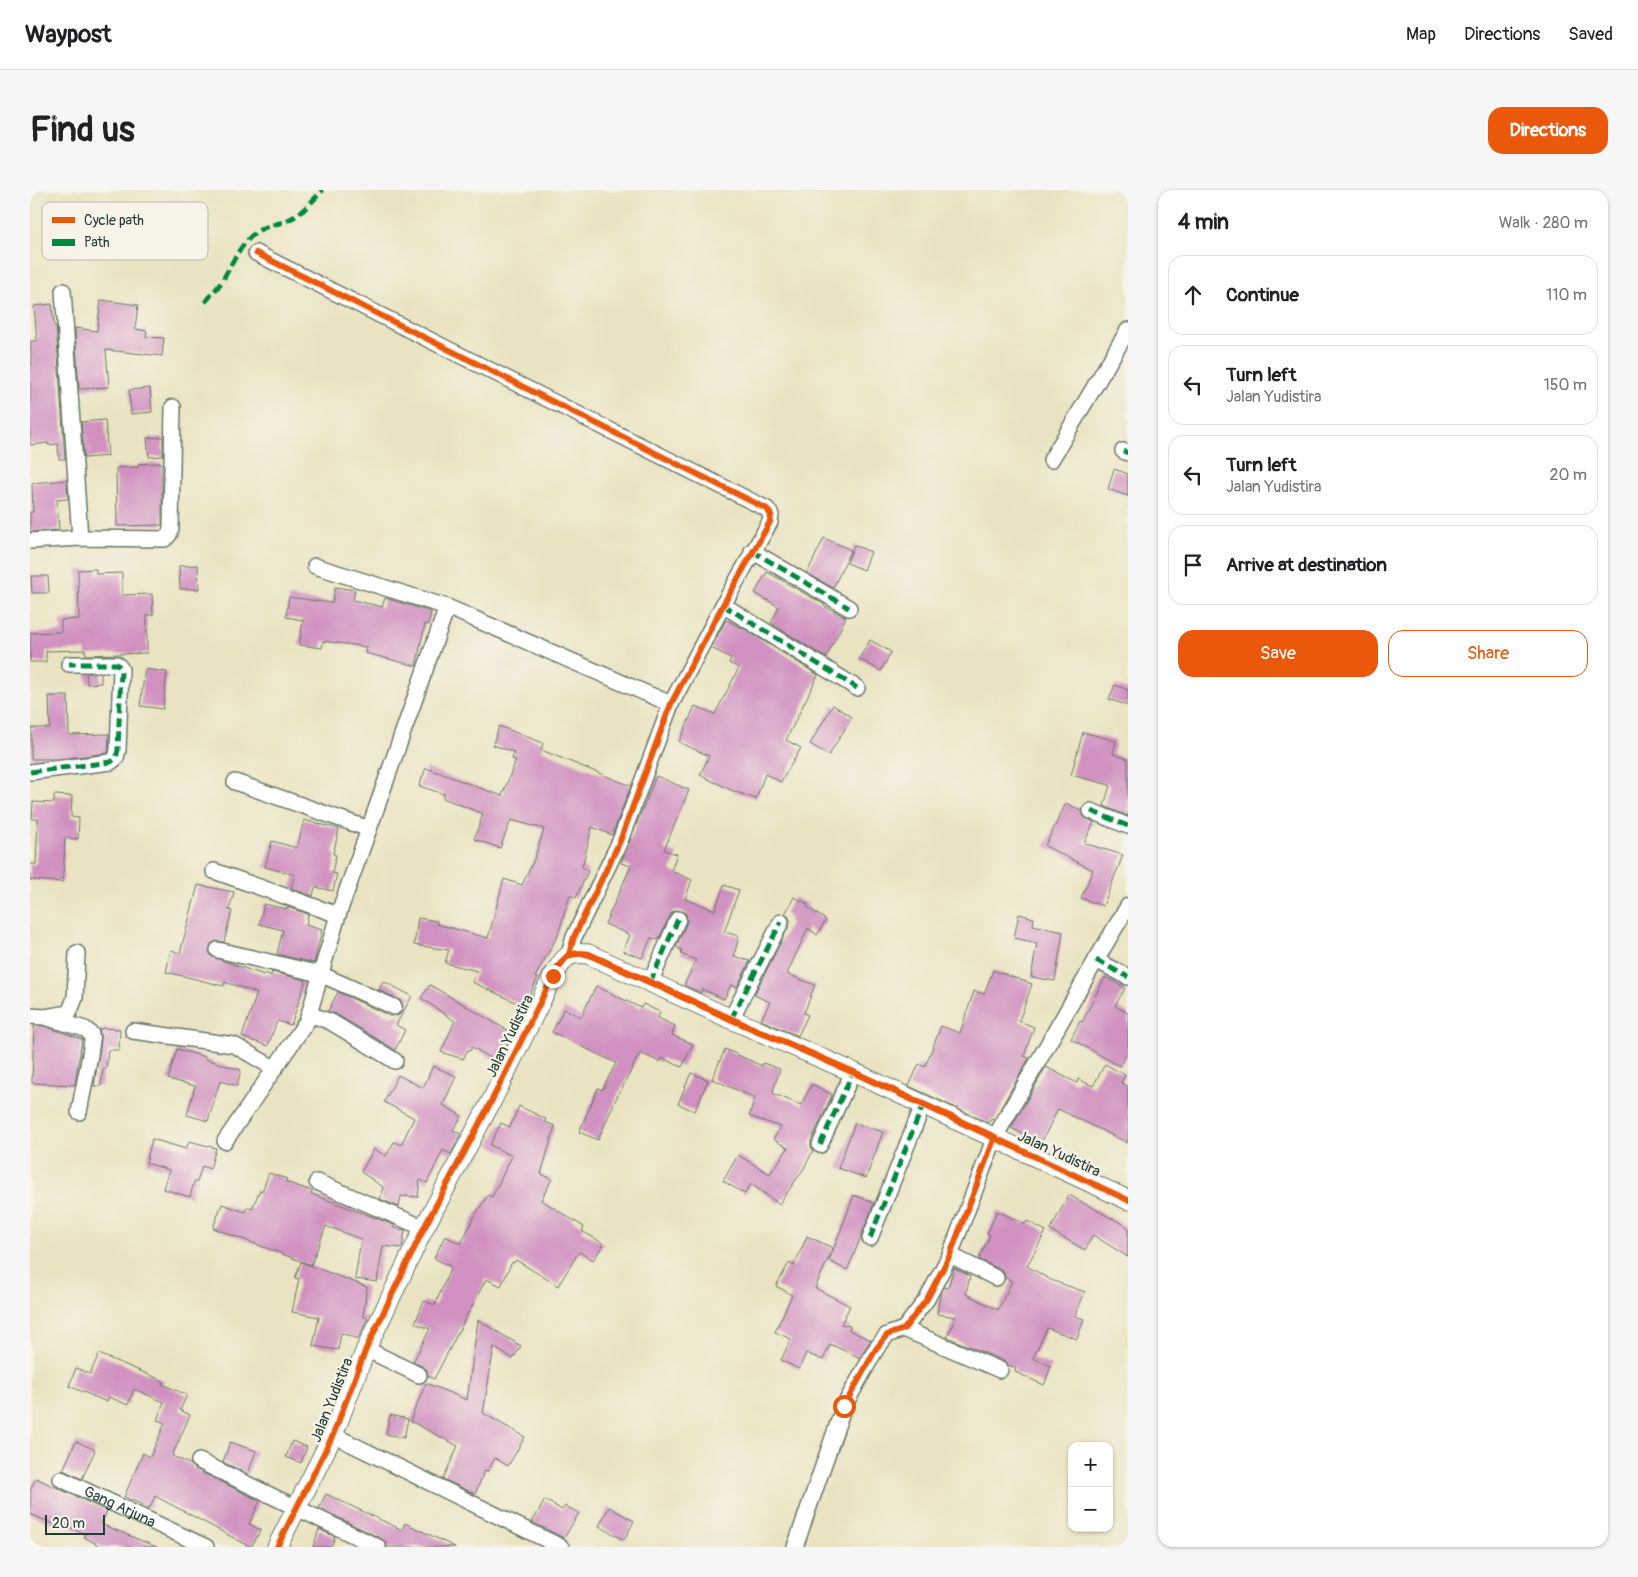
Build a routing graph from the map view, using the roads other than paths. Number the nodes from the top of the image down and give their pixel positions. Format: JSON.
{"nodes":[{"id":1,"x":256,"y":253,"type":"dead end"},
{"id":2,"x":63,"y":291,"type":"dead end"},
{"id":3,"x":1128,"y":330,"type":"edge"},
{"id":4,"x":172,"y":407,"type":"dead end"},
{"id":5,"x":1051,"y":460,"type":"dead end"},
{"id":6,"x":80,"y":538,"type":"junction"},
{"id":7,"x":30,"y":541,"type":"edge"},
{"id":8,"x":752,"y":551,"type":"junction"},
{"id":9,"x":315,"y":566,"type":"dead end"},
{"id":10,"x":723,"y":605,"type":"junction"},
{"id":11,"x":447,"y":607,"type":"junction"},
{"id":12,"x":849,"y":608,"type":"dead end"},
{"id":13,"x":70,"y":664,"type":"dead end"},
{"id":14,"x":857,"y":688,"type":"dead end"},
{"id":15,"x":671,"y":704,"type":"junction"},
{"id":16,"x":30,"y":772,"type":"edge"},
{"id":17,"x":235,"y":782,"type":"dead end"},
{"id":18,"x":1091,"y":811,"type":"dead end"},
{"id":19,"x":1128,"y":826,"type":"edge"},
{"id":20,"x":370,"y":829,"type":"junction"},
{"id":21,"x":214,"y":871,"type":"dead end"},
{"id":22,"x":1128,"y":906,"type":"edge"},
{"id":23,"x":338,"y":915,"type":"junction"},
{"id":24,"x":678,"y":919,"type":"dead end"},
{"id":25,"x":781,"y":922,"type":"dead end"},
{"id":26,"x":218,"y":950,"type":"dead end"},
{"id":27,"x":77,"y":953,"type":"dead end"},
{"id":28,"x":569,"y":954,"type":"junction"},
{"id":29,"x":1096,"y":960,"type":"junction"},
{"id":30,"x":320,"y":974,"type":"junction"},
{"id":31,"x":1128,"y":977,"type":"edge"},
{"id":32,"x":650,"y":983,"type":"junction"},
{"id":33,"x":394,"y":1007,"type":"dead end"},
{"id":34,"x":309,"y":1014,"type":"junction"},
{"id":35,"x":37,"y":1017,"type":"edge"},
{"id":36,"x":731,"y":1019,"type":"junction"},
{"id":37,"x":133,"y":1031,"type":"dead end"},
{"id":38,"x":395,"y":1061,"type":"dead end"},
{"id":39,"x":274,"y":1068,"type":"junction"},
{"id":40,"x":853,"y":1072,"type":"junction"},
{"id":41,"x":923,"y":1105,"type":"junction"},
{"id":42,"x":79,"y":1112,"type":"dead end"},
{"id":43,"x":995,"y":1137,"type":"junction"},
{"id":44,"x":225,"y":1141,"type":"dead end"},
{"id":45,"x":820,"y":1145,"type":"dead end"},
{"id":46,"x":317,"y":1182,"type":"dead end"},
{"id":47,"x":1128,"y":1200,"type":"edge"},
{"id":48,"x":424,"y":1228,"type":"junction"},
{"id":49,"x":870,"y":1238,"type":"dead end"},
{"id":50,"x":950,"y":1255,"type":"junction"},
{"id":51,"x":996,"y":1278,"type":"dead end"},
{"id":52,"x":904,"y":1329,"type":"junction"},
{"id":53,"x":366,"y":1349,"type":"junction"},
{"id":54,"x":1000,"y":1370,"type":"dead end"},
{"id":55,"x":419,"y":1375,"type":"dead end"},
{"id":56,"x":333,"y":1435,"type":"junction"},
{"id":57,"x":199,"y":1461,"type":"dead end"},
{"id":58,"x":61,"y":1479,"type":"dead end"},
{"id":59,"x":297,"y":1508,"type":"junction"},
{"id":60,"x":283,"y":1545,"type":"edge"},
{"id":61,"x":206,"y":1547,"type":"edge"},
{"id":62,"x":378,"y":1547,"type":"edge"},
{"id":63,"x":561,"y":1547,"type":"edge"},
{"id":64,"x":795,"y":1547,"type":"edge"}],
"edges":[{"from":1,"to":8,"type":"street"},
{"from":2,"to":6,"type":"street"},
{"from":3,"to":5,"type":"street"},
{"from":4,"to":6,"type":"street"},
{"from":6,"to":7,"type":"street"},
{"from":8,"to":10,"type":"street"},
{"from":8,"to":12,"type":"street"},
{"from":9,"to":11,"type":"street"},
{"from":10,"to":14,"type":"street"},
{"from":10,"to":15,"type":"street"},
{"from":11,"to":15,"type":"street"},
{"from":11,"to":20,"type":"street"},
{"from":13,"to":16,"type":"street"},
{"from":15,"to":28,"type":"street"},
{"from":17,"to":20,"type":"street"},
{"from":18,"to":19,"type":"street"},
{"from":20,"to":23,"type":"street"},
{"from":21,"to":23,"type":"street"},
{"from":22,"to":29,"type":"street"},
{"from":23,"to":30,"type":"street"},
{"from":24,"to":32,"type":"street"},
{"from":25,"to":36,"type":"street"},
{"from":26,"to":30,"type":"street"},
{"from":27,"to":35,"type":"street"},
{"from":28,"to":32,"type":"street","name":"Jalan Yudistira"},
{"from":28,"to":48,"type":"street","name":"Jalan Yudistira"},
{"from":29,"to":31,"type":"street"},
{"from":29,"to":43,"type":"street"},
{"from":30,"to":33,"type":"street"},
{"from":30,"to":34,"type":"street"},
{"from":32,"to":36,"type":"street","name":"Jalan Yudistira"},
{"from":34,"to":38,"type":"street"},
{"from":34,"to":39,"type":"street"},
{"from":35,"to":42,"type":"street"},
{"from":36,"to":40,"type":"street","name":"Jalan Yudistira"},
{"from":37,"to":39,"type":"street"},
{"from":39,"to":44,"type":"street"},
{"from":40,"to":41,"type":"street","name":"Jalan Yudistira"},
{"from":40,"to":45,"type":"street"},
{"from":41,"to":43,"type":"street","name":"Jalan Yudistira"},
{"from":41,"to":49,"type":"street"},
{"from":43,"to":47,"type":"street","name":"Jalan Yudistira"},
{"from":43,"to":50,"type":"street"},
{"from":46,"to":48,"type":"street"},
{"from":48,"to":53,"type":"street","name":"Jalan Yudistira"},
{"from":50,"to":51,"type":"street"},
{"from":50,"to":52,"type":"street"},
{"from":52,"to":54,"type":"street"},
{"from":52,"to":64,"type":"street"},
{"from":53,"to":55,"type":"street"},
{"from":53,"to":56,"type":"street","name":"Jalan Yudistira"},
{"from":56,"to":59,"type":"street","name":"Jalan Yudistira"},
{"from":56,"to":63,"type":"street"},
{"from":57,"to":59,"type":"street"},
{"from":58,"to":61,"type":"street","name":"Gang Arjuna"},
{"from":59,"to":60,"type":"street","name":"Jalan Yudistira"},
{"from":59,"to":62,"type":"street"}]}
